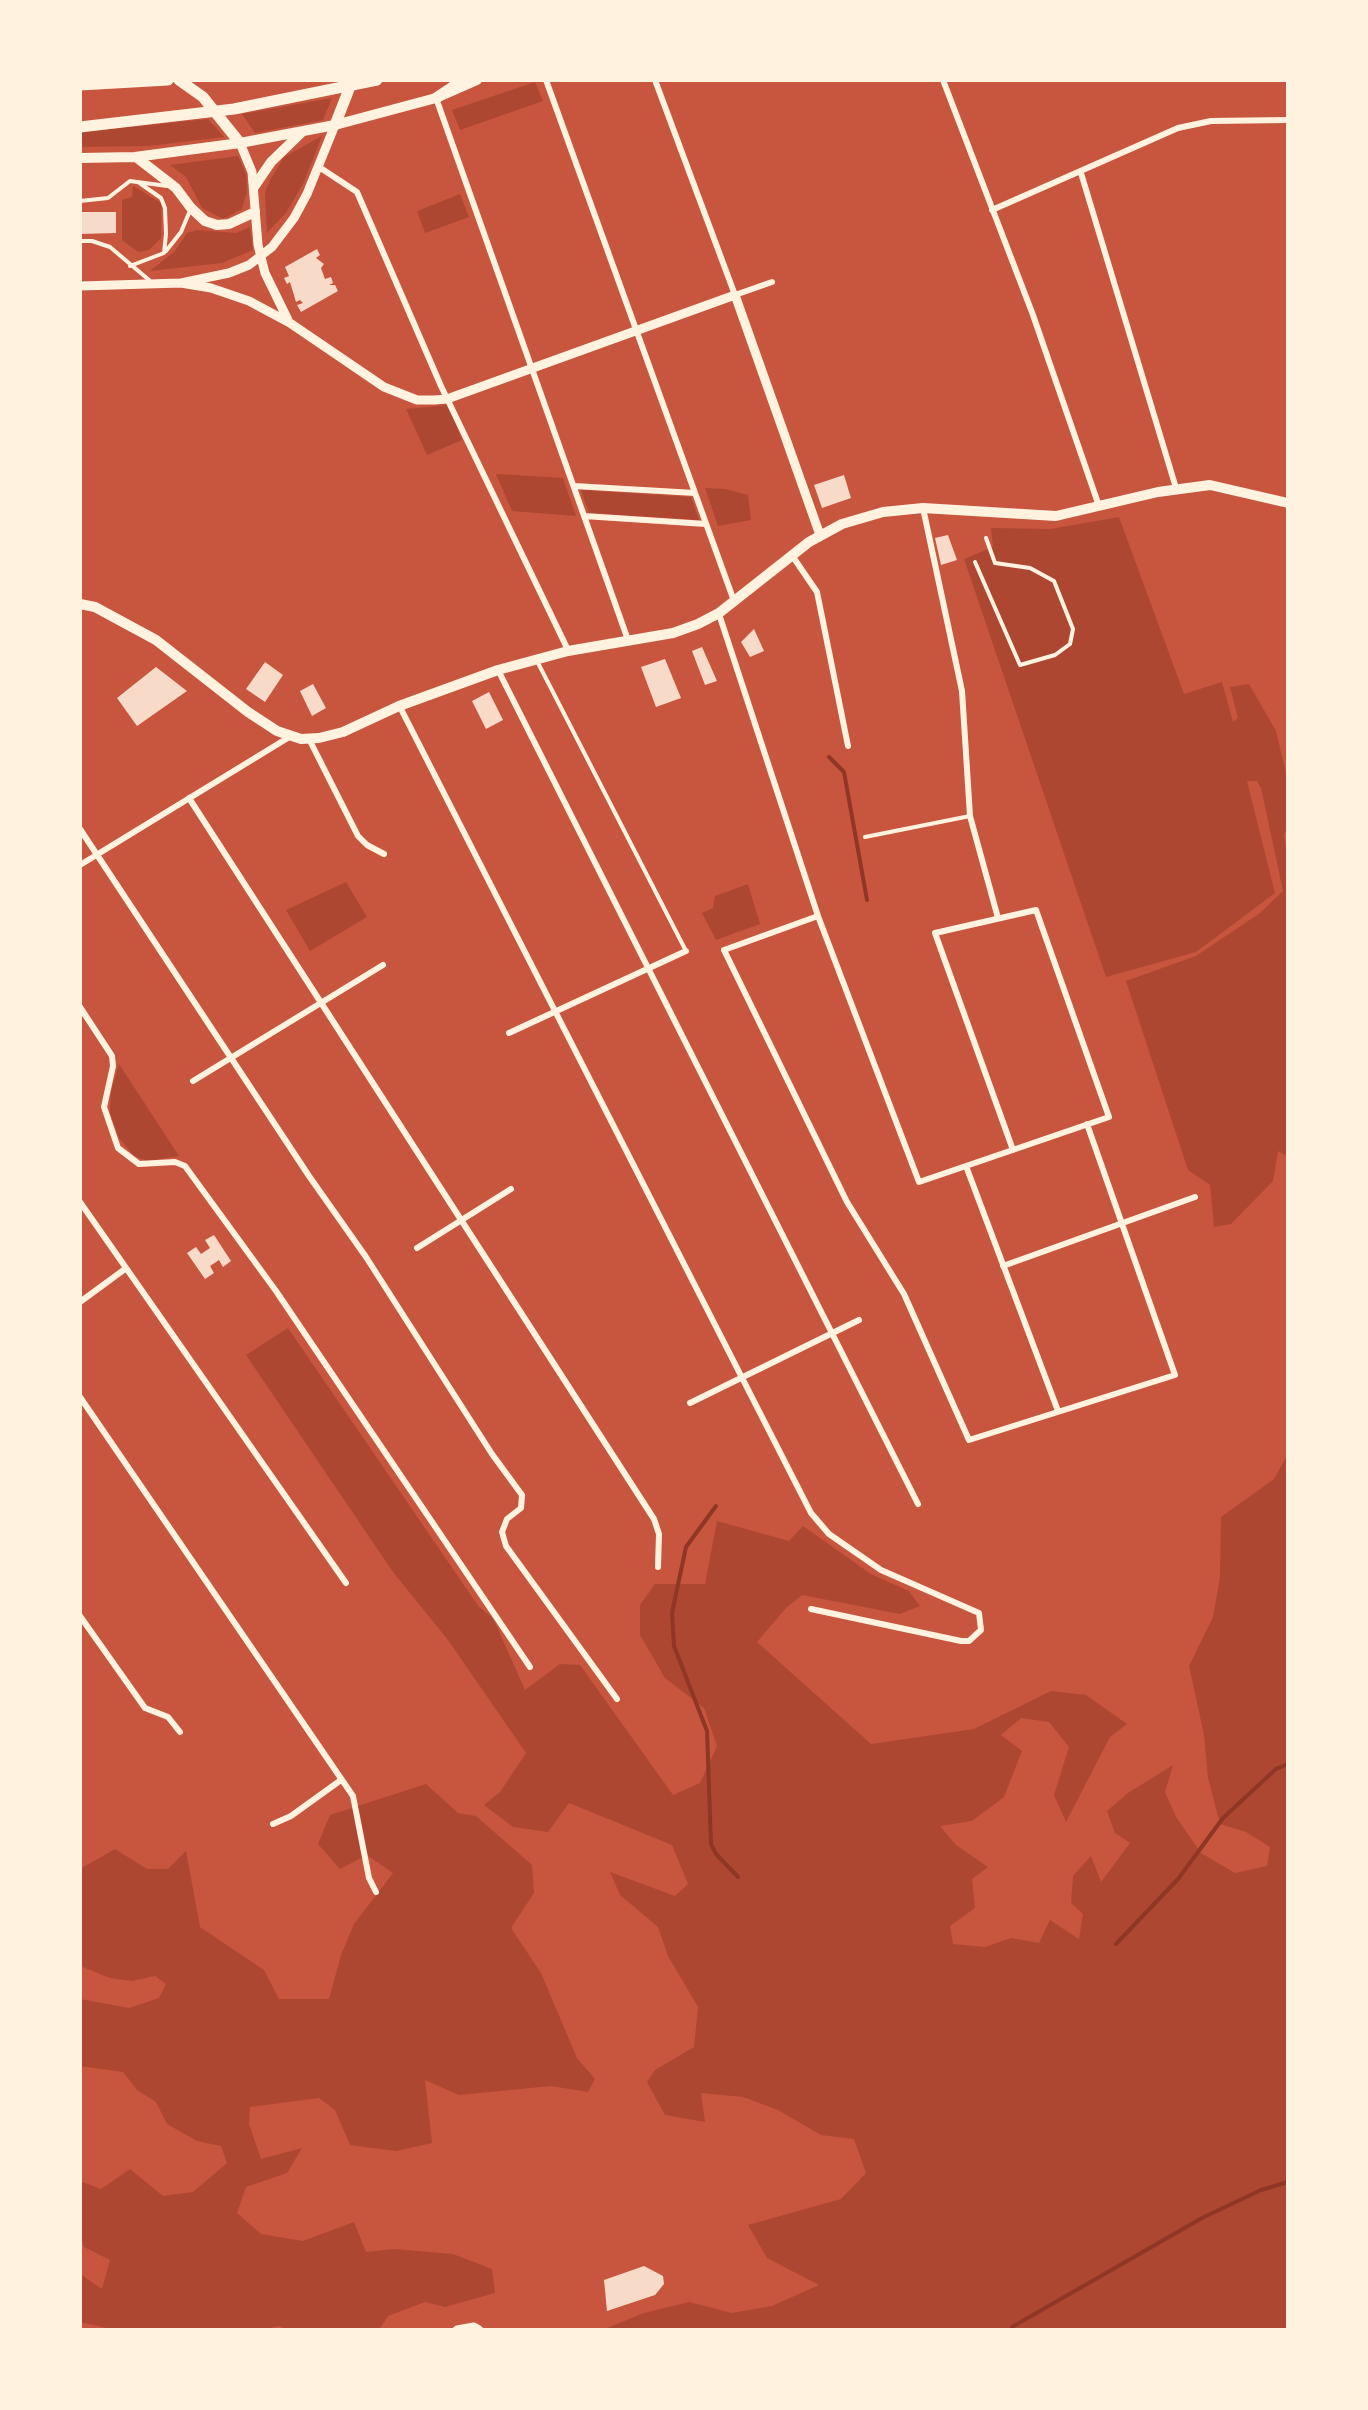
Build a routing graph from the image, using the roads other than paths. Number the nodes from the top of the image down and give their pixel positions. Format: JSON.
{"nodes":[{"id":1,"x":168,"y":80,"type":"edge"},
{"id":2,"x":179,"y":80,"type":"edge"},
{"id":3,"x":377,"y":80,"type":"edge"},
{"id":4,"x":463,"y":80,"type":"edge"},
{"id":5,"x":477,"y":80,"type":"edge"},
{"id":6,"x":546,"y":80,"type":"edge"},
{"id":7,"x":655,"y":80,"type":"edge"},
{"id":8,"x":943,"y":80,"type":"edge"},
{"id":9,"x":351,"y":84,"type":"edge"},
{"id":10,"x":80,"y":85,"type":"edge"},
{"id":11,"x":436,"y":98,"type":"junction"},
{"id":12,"x":216,"y":111,"type":"junction"},
{"id":13,"x":1288,"y":120,"type":"edge"},
{"id":14,"x":334,"y":125,"type":"junction"},
{"id":15,"x":80,"y":127,"type":"edge"},
{"id":16,"x":303,"y":131,"type":"junction"},
{"id":17,"x":240,"y":143,"type":"junction"},
{"id":18,"x":135,"y":156,"type":"junction"},
{"id":19,"x":80,"y":158,"type":"edge"},
{"id":20,"x":319,"y":167,"type":"junction"},
{"id":21,"x":1082,"y":173,"type":"junction"},
{"id":22,"x":138,"y":182,"type":"junction"},
{"id":23,"x":176,"y":188,"type":"junction"},
{"id":24,"x":254,"y":188,"type":"junction"},
{"id":25,"x":80,"y":201,"type":"edge"},
{"id":26,"x":191,"y":208,"type":"junction"},
{"id":27,"x":992,"y":210,"type":"junction"},
{"id":28,"x":255,"y":212,"type":"junction"},
{"id":29,"x":80,"y":241,"type":"edge"},
{"id":30,"x":164,"y":253,"type":"junction"},
{"id":31,"x":260,"y":256,"type":"junction"},
{"id":32,"x":130,"y":266,"type":"junction"},
{"id":33,"x":772,"y":282,"type":"dead end"},
{"id":34,"x":181,"y":283,"type":"junction"},
{"id":35,"x":157,"y":285,"type":"junction"},
{"id":36,"x":80,"y":286,"type":"edge"},
{"id":37,"x":735,"y":296,"type":"junction"},
{"id":38,"x":290,"y":322,"type":"junction"},
{"id":39,"x":636,"y":332,"type":"junction"},
{"id":40,"x":532,"y":369,"type":"junction"},
{"id":41,"x":447,"y":399,"type":"junction"},
{"id":42,"x":574,"y":486,"type":"junction"},
{"id":43,"x":1176,"y":488,"type":"junction"},
{"id":44,"x":695,"y":492,"type":"junction"},
{"id":45,"x":1288,"y":503,"type":"edge"},
{"id":46,"x":924,"y":508,"type":"junction"},
{"id":47,"x":1100,"y":508,"type":"junction"},
{"id":48,"x":584,"y":516,"type":"junction"},
{"id":49,"x":706,"y":524,"type":"junction"},
{"id":50,"x":820,"y":536,"type":"junction"},
{"id":51,"x":986,"y":538,"type":"dead end"},
{"id":52,"x":791,"y":554,"type":"junction"},
{"id":53,"x":975,"y":562,"type":"dead end"},
{"id":54,"x":734,"y":601,"type":"junction"},
{"id":55,"x":80,"y":604,"type":"edge"},
{"id":56,"x":719,"y":613,"type":"junction"},
{"id":57,"x":628,"y":642,"type":"junction"},
{"id":58,"x":568,"y":651,"type":"junction"},
{"id":59,"x":537,"y":660,"type":"junction"},
{"id":60,"x":498,"y":670,"type":"junction"},
{"id":61,"x":399,"y":706,"type":"junction"},
{"id":62,"x":291,"y":736,"type":"junction"},
{"id":63,"x":309,"y":739,"type":"junction"},
{"id":64,"x":848,"y":746,"type":"dead end"},
{"id":65,"x":188,"y":798,"type":"junction"},
{"id":66,"x":970,"y":816,"type":"junction"},
{"id":67,"x":80,"y":829,"type":"edge"},
{"id":68,"x":864,"y":837,"type":"dead end"},
{"id":69,"x":97,"y":854,"type":"junction"},
{"id":70,"x":384,"y":854,"type":"dead end"},
{"id":71,"x":80,"y":864,"type":"edge"},
{"id":72,"x":818,"y":916,"type":"junction"},
{"id":73,"x":998,"y":918,"type":"junction"},
{"id":74,"x":686,"y":950,"type":"joint"},
{"id":75,"x":383,"y":965,"type":"dead end"},
{"id":76,"x":648,"y":968,"type":"junction"},
{"id":77,"x":322,"y":1002,"type":"junction"},
{"id":78,"x":80,"y":1008,"type":"edge"},
{"id":79,"x":554,"y":1012,"type":"junction"},
{"id":80,"x":510,"y":1034,"type":"dead end"},
{"id":81,"x":231,"y":1058,"type":"junction"},
{"id":82,"x":194,"y":1081,"type":"dead end"},
{"id":83,"x":1088,"y":1124,"type":"junction"},
{"id":84,"x":1012,"y":1150,"type":"junction"},
{"id":85,"x":966,"y":1166,"type":"junction"},
{"id":86,"x":512,"y":1189,"type":"dead end"},
{"id":87,"x":1195,"y":1197,"type":"dead end"},
{"id":88,"x":80,"y":1202,"type":"edge"},
{"id":89,"x":462,"y":1220,"type":"junction"},
{"id":90,"x":1122,"y":1221,"type":"junction"},
{"id":91,"x":417,"y":1248,"type":"dead end"},
{"id":92,"x":1003,"y":1266,"type":"junction"},
{"id":93,"x":124,"y":1269,"type":"junction"},
{"id":94,"x":80,"y":1302,"type":"edge"},
{"id":95,"x":859,"y":1320,"type":"dead end"},
{"id":96,"x":832,"y":1333,"type":"junction"},
{"id":97,"x":742,"y":1378,"type":"junction"},
{"id":98,"x":80,"y":1396,"type":"edge"},
{"id":99,"x":690,"y":1403,"type":"dead end"},
{"id":100,"x":1058,"y":1412,"type":"junction"},
{"id":101,"x":918,"y":1504,"type":"dead end"},
{"id":102,"x":658,"y":1567,"type":"dead end"},
{"id":103,"x":346,"y":1583,"type":"dead end"},
{"id":104,"x":812,"y":1610,"type":"dead end"},
{"id":105,"x":80,"y":1616,"type":"edge"},
{"id":106,"x":530,"y":1667,"type":"dead end"},
{"id":107,"x":617,"y":1699,"type":"dead end"},
{"id":108,"x":180,"y":1732,"type":"dead end"},
{"id":109,"x":340,"y":1780,"type":"junction"},
{"id":110,"x":274,"y":1824,"type":"dead end"},
{"id":111,"x":376,"y":1892,"type":"dead end"},
{"id":112,"x":457,"y":2330,"type":"edge"},
{"id":113,"x":479,"y":2330,"type":"edge"}],
"edges":[{"from":1,"to":10,"type":"main road"},
{"from":2,"to":12,"type":"main road"},
{"from":3,"to":9,"type":"main road"},
{"from":4,"to":11,"type":"main road"},
{"from":5,"to":11,"type":"main road"},
{"from":6,"to":39,"type":"street"},
{"from":7,"to":37,"type":"street"},
{"from":8,"to":27,"type":"street"},
{"from":9,"to":12,"type":"main road"},
{"from":9,"to":14,"type":"main road"},
{"from":11,"to":14,"type":"main road"},
{"from":11,"to":40,"type":"street"},
{"from":12,"to":15,"type":"main road"},
{"from":12,"to":17,"type":"main road"},
{"from":13,"to":21,"type":"street"},
{"from":14,"to":16,"type":"main road"},
{"from":14,"to":20,"type":"street"},
{"from":16,"to":17,"type":"main road"},
{"from":16,"to":24,"type":"main road"},
{"from":17,"to":18,"type":"main road"},
{"from":17,"to":24,"type":"street"},
{"from":18,"to":19,"type":"main road"},
{"from":18,"to":23,"type":"main road"},
{"from":20,"to":31,"type":"street"},
{"from":20,"to":41,"type":"street"},
{"from":21,"to":27,"type":"street"},
{"from":21,"to":43,"type":"street"},
{"from":22,"to":23,"type":"lane"},
{"from":22,"to":25,"type":"lane"},
{"from":22,"to":30,"type":"lane"},
{"from":23,"to":26,"type":"main road"},
{"from":24,"to":28,"type":"street"},
{"from":26,"to":28,"type":"main road"},
{"from":26,"to":30,"type":"lane"},
{"from":27,"to":47,"type":"street"},
{"from":28,"to":31,"type":"street"},
{"from":29,"to":32,"type":"lane"},
{"from":30,"to":32,"type":"lane"},
{"from":31,"to":34,"type":"street"},
{"from":31,"to":38,"type":"street"},
{"from":32,"to":35,"type":"lane"},
{"from":33,"to":37,"type":"street"},
{"from":34,"to":35,"type":"street"},
{"from":34,"to":38,"type":"street"},
{"from":35,"to":36,"type":"street"},
{"from":37,"to":39,"type":"street"},
{"from":37,"to":50,"type":"street"},
{"from":38,"to":41,"type":"street"},
{"from":39,"to":40,"type":"street"},
{"from":39,"to":44,"type":"street"},
{"from":40,"to":41,"type":"street"},
{"from":40,"to":42,"type":"street"},
{"from":41,"to":58,"type":"street"},
{"from":42,"to":44,"type":"street"},
{"from":42,"to":48,"type":"street"},
{"from":43,"to":45,"type":"main road"},
{"from":43,"to":47,"type":"main road"},
{"from":44,"to":49,"type":"street"},
{"from":46,"to":47,"type":"main road"},
{"from":46,"to":50,"type":"main road"},
{"from":46,"to":66,"type":"street"},
{"from":48,"to":49,"type":"street"},
{"from":48,"to":57,"type":"street"},
{"from":49,"to":54,"type":"street"},
{"from":50,"to":52,"type":"main road"},
{"from":51,"to":53,"type":"lane"},
{"from":52,"to":54,"type":"main road"},
{"from":52,"to":64,"type":"street"},
{"from":54,"to":56,"type":"main road"},
{"from":55,"to":62,"type":"main road"},
{"from":56,"to":57,"type":"main road"},
{"from":56,"to":72,"type":"street"},
{"from":57,"to":58,"type":"main road"},
{"from":58,"to":59,"type":"main road"},
{"from":59,"to":60,"type":"main road"},
{"from":59,"to":74,"type":"lane"},
{"from":60,"to":61,"type":"main road"},
{"from":60,"to":76,"type":"street"},
{"from":61,"to":63,"type":"main road"},
{"from":61,"to":79,"type":"street"},
{"from":62,"to":63,"type":"main road"},
{"from":62,"to":65,"type":"street"},
{"from":63,"to":70,"type":"street"},
{"from":65,"to":69,"type":"street"},
{"from":65,"to":77,"type":"street"},
{"from":66,"to":68,"type":"lane"},
{"from":66,"to":73,"type":"street"},
{"from":67,"to":69,"type":"street"},
{"from":69,"to":71,"type":"street"},
{"from":69,"to":81,"type":"street"},
{"from":72,"to":85,"type":"street"},
{"from":72,"to":100,"type":"street"},
{"from":73,"to":83,"type":"street"},
{"from":73,"to":84,"type":"street"},
{"from":74,"to":76,"type":"street"},
{"from":75,"to":77,"type":"street"},
{"from":76,"to":79,"type":"street"},
{"from":76,"to":96,"type":"street"},
{"from":77,"to":81,"type":"street"},
{"from":77,"to":89,"type":"street"},
{"from":78,"to":106,"type":"street"},
{"from":79,"to":80,"type":"street"},
{"from":79,"to":97,"type":"street"},
{"from":81,"to":82,"type":"street"},
{"from":81,"to":107,"type":"street"},
{"from":83,"to":84,"type":"street"},
{"from":83,"to":90,"type":"street"},
{"from":84,"to":85,"type":"street"},
{"from":85,"to":92,"type":"street"},
{"from":86,"to":89,"type":"street"},
{"from":87,"to":90,"type":"street"},
{"from":88,"to":93,"type":"street"},
{"from":89,"to":91,"type":"street"},
{"from":89,"to":102,"type":"street"},
{"from":90,"to":92,"type":"street"},
{"from":90,"to":100,"type":"street"},
{"from":92,"to":100,"type":"street"},
{"from":93,"to":94,"type":"street"},
{"from":93,"to":103,"type":"street"},
{"from":95,"to":96,"type":"street"},
{"from":96,"to":97,"type":"street"},
{"from":96,"to":101,"type":"street"},
{"from":97,"to":99,"type":"street"},
{"from":97,"to":104,"type":"street"},
{"from":98,"to":109,"type":"street"},
{"from":105,"to":108,"type":"street"},
{"from":109,"to":110,"type":"street"},
{"from":109,"to":111,"type":"street"},
{"from":112,"to":113,"type":"street"}]}
